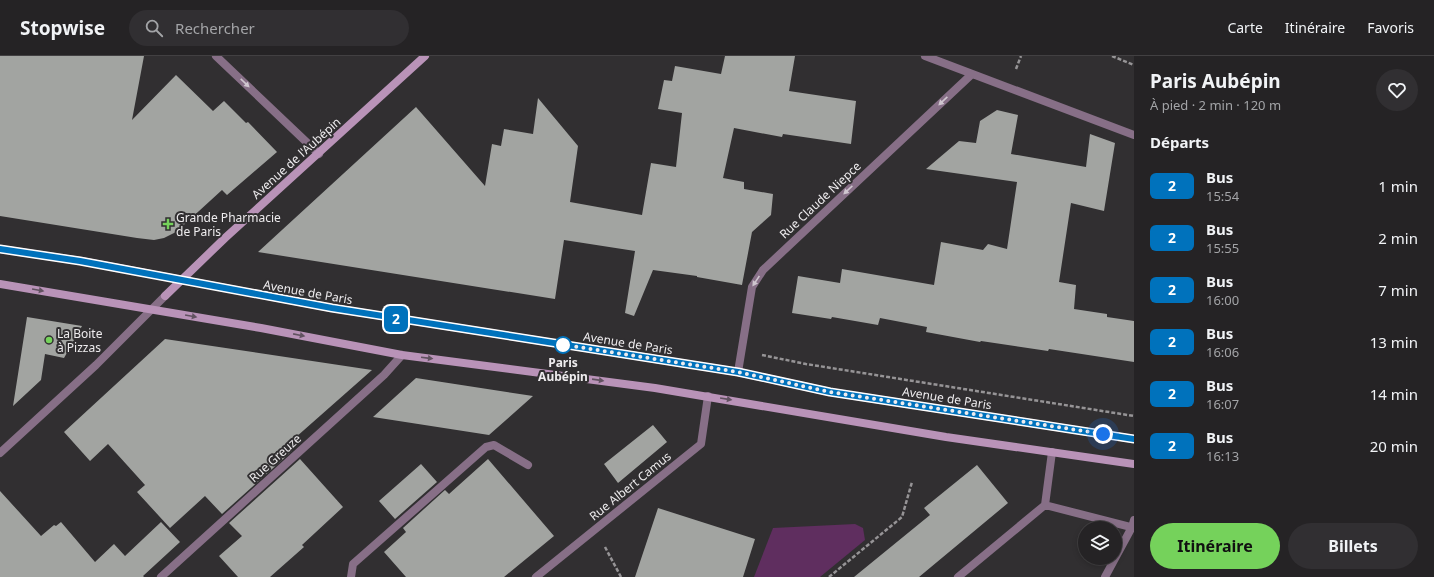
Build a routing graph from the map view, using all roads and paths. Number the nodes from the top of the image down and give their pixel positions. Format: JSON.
{"nodes":[{"id":1,"x":216,"y":56,"type":"edge"},
{"id":2,"x":425,"y":56,"type":"edge"},
{"id":3,"x":925,"y":56,"type":"edge"},
{"id":4,"x":1112,"y":56,"type":"edge"},
{"id":5,"x":1134,"y":65,"type":"edge"},
{"id":6,"x":972,"y":74,"type":"junction"},
{"id":7,"x":1134,"y":135,"type":"edge"},
{"id":8,"x":319,"y":154,"type":"junction"},
{"id":9,"x":0,"y":249,"type":"edge"},
{"id":10,"x":182,"y":280,"type":"junction"},
{"id":11,"x":0,"y":284,"type":"edge"},
{"id":12,"x":166,"y":296,"type":"joint"},
{"id":13,"x":152,"y":309,"type":"junction"},
{"id":14,"x":402,"y":355,"type":"junction"},
{"id":15,"x":738,"y":372,"type":"junction"},
{"id":16,"x":708,"y":396,"type":"junction"},
{"id":17,"x":1134,"y":416,"type":"edge"},
{"id":18,"x":1134,"y":438,"type":"edge"},
{"id":19,"x":1052,"y":452,"type":"junction"},
{"id":20,"x":0,"y":453,"type":"edge"},
{"id":21,"x":1134,"y":464,"type":"edge"},
{"id":22,"x":528,"y":465,"type":"dead end"},
{"id":23,"x":912,"y":482,"type":"dead end"},
{"id":24,"x":1045,"y":505,"type":"junction"},
{"id":25,"x":1133,"y":525,"type":"edge"},
{"id":26,"x":596,"y":529,"type":"junction"},
{"id":27,"x":161,"y":577,"type":"edge"},
{"id":28,"x":351,"y":577,"type":"edge"},
{"id":29,"x":536,"y":577,"type":"edge"},
{"id":30,"x":621,"y":577,"type":"edge"},
{"id":31,"x":829,"y":577,"type":"edge"},
{"id":32,"x":958,"y":577,"type":"edge"},
{"id":33,"x":1105,"y":577,"type":"edge"}],
"edges":[{"from":1,"to":8,"type":"street","one_way":true},
{"from":2,"to":8,"type":"main road","name":"Avenue de l'Aubépin"},
{"from":3,"to":6,"type":"street"},
{"from":4,"to":5,"type":"path"},
{"from":6,"to":7,"type":"street"},
{"from":6,"to":15,"type":"street","name":"Rue Claude Niepce","one_way":true},
{"from":8,"to":10,"type":"main road","name":"Avenue de l'Aubépin"},
{"from":9,"to":10,"type":"main road","name":"Avenue de Paris"},
{"from":10,"to":12,"type":"main road","name":"Avenue de l'Aubépin"},
{"from":10,"to":15,"type":"main road","name":"Avenue de Paris"},
{"from":11,"to":13,"type":"main road","one_way":true},
{"from":12,"to":13,"type":"street"},
{"from":13,"to":14,"type":"main road","one_way":true},
{"from":13,"to":20,"type":"street"},
{"from":14,"to":16,"type":"main road","one_way":true},
{"from":14,"to":27,"type":"street","name":"Rue Greuze"},
{"from":15,"to":17,"type":"path"},
{"from":15,"to":18,"type":"main road","name":"Avenue de Paris"},
{"from":16,"to":19,"type":"main road","one_way":true},
{"from":16,"to":26,"type":"street","name":"Rue Albert Camus"},
{"from":19,"to":21,"type":"main road"},
{"from":19,"to":24,"type":"street"},
{"from":22,"to":28,"type":"street"},
{"from":23,"to":31,"type":"path"},
{"from":24,"to":25,"type":"street"},
{"from":24,"to":32,"type":"street"},
{"from":25,"to":33,"type":"street"},
{"from":26,"to":29,"type":"street","name":"Rue Albert Camus"},
{"from":26,"to":30,"type":"path"}]}
